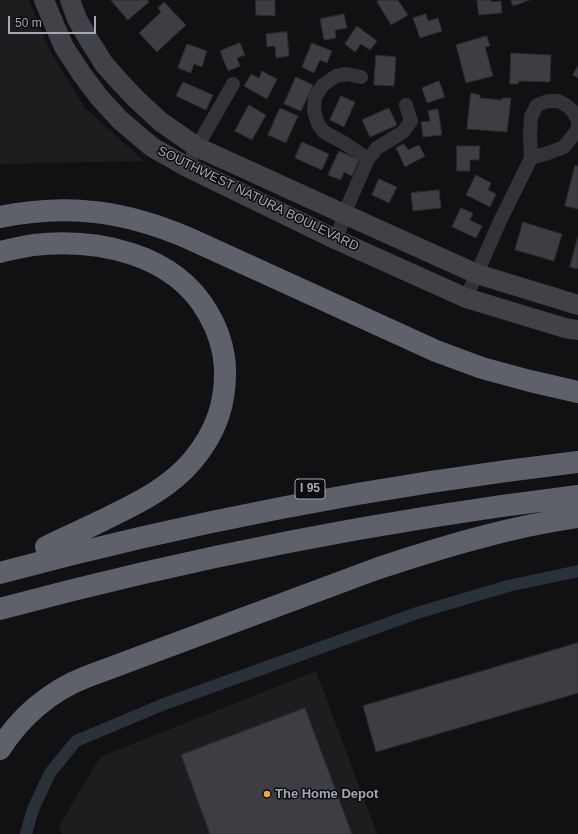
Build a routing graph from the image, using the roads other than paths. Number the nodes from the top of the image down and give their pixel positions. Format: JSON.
{"nodes":[{"id":1,"x":44,"y":0,"type":"edge"},
{"id":2,"x":70,"y":0,"type":"edge"},
{"id":3,"x":361,"y":77,"type":"dead end"},
{"id":4,"x":232,"y":84,"type":"dead end"},
{"id":5,"x":406,"y":105,"type":"dead end"},
{"id":6,"x":197,"y":147,"type":"junction"},
{"id":7,"x":531,"y":158,"type":"dead end"},
{"id":8,"x":368,"y":159,"type":"junction"},
{"id":9,"x":188,"y":167,"type":"junction"},
{"id":10,"x":344,"y":214,"type":"junction"},
{"id":11,"x":0,"y":217,"type":"edge"},
{"id":12,"x":337,"y":240,"type":"junction"},
{"id":13,"x":0,"y":252,"type":"edge"},
{"id":14,"x":477,"y":274,"type":"junction"},
{"id":15,"x":466,"y":298,"type":"junction"},
{"id":16,"x":578,"y":305,"type":"edge"},
{"id":17,"x":578,"y":330,"type":"edge"},
{"id":18,"x":578,"y":392,"type":"edge"},
{"id":19,"x":578,"y":448,"type":"edge"},
{"id":20,"x":578,"y":462,"type":"edge"},
{"id":21,"x":578,"y":482,"type":"edge"},
{"id":22,"x":578,"y":496,"type":"edge"},
{"id":23,"x":578,"y":517,"type":"edge"},
{"id":24,"x":46,"y":547,"type":"junction"},
{"id":25,"x":0,"y":559,"type":"edge"},
{"id":26,"x":0,"y":573,"type":"edge"},
{"id":27,"x":0,"y":594,"type":"edge"},
{"id":28,"x":0,"y":608,"type":"edge"},
{"id":29,"x":0,"y":749,"type":"edge"}],
"edges":[{"from":1,"to":9,"type":"street","name":"SOUTHWEST NATURA BOULEVARD"},
{"from":2,"to":6,"type":"street","name":"SOUTHWEST NATURA BOULEVARD"},
{"from":3,"to":8,"type":"street"},
{"from":4,"to":6,"type":"street"},
{"from":5,"to":8,"type":"street"},
{"from":6,"to":9,"type":"street"},
{"from":6,"to":10,"type":"street","name":"SOUTHWEST NATURA BOULEVARD"},
{"from":7,"to":14,"type":"street"},
{"from":8,"to":10,"type":"street"},
{"from":9,"to":12,"type":"street","name":"SOUTHWEST NATURA BOULEVARD"},
{"from":10,"to":12,"type":"street"},
{"from":10,"to":14,"type":"street","name":"SOUTHWEST NATURA BOULEVARD"},
{"from":11,"to":18,"type":"highway"},
{"from":12,"to":15,"type":"street","name":"SOUTHWEST NATURA BOULEVARD"},
{"from":13,"to":24,"type":"highway"},
{"from":14,"to":15,"type":"street"},
{"from":14,"to":16,"type":"street","name":"SOUTHWEST NATURA BOULEVARD"},
{"from":15,"to":17,"type":"street","name":"SOUTHWEST NATURA BOULEVARD"},
{"from":19,"to":24,"type":"highway","number":"I 95"},
{"from":20,"to":26,"type":"highway"},
{"from":21,"to":27,"type":"highway"},
{"from":22,"to":28,"type":"highway"},
{"from":23,"to":29,"type":"highway"},
{"from":24,"to":25,"type":"highway","number":"I 95"}]}
